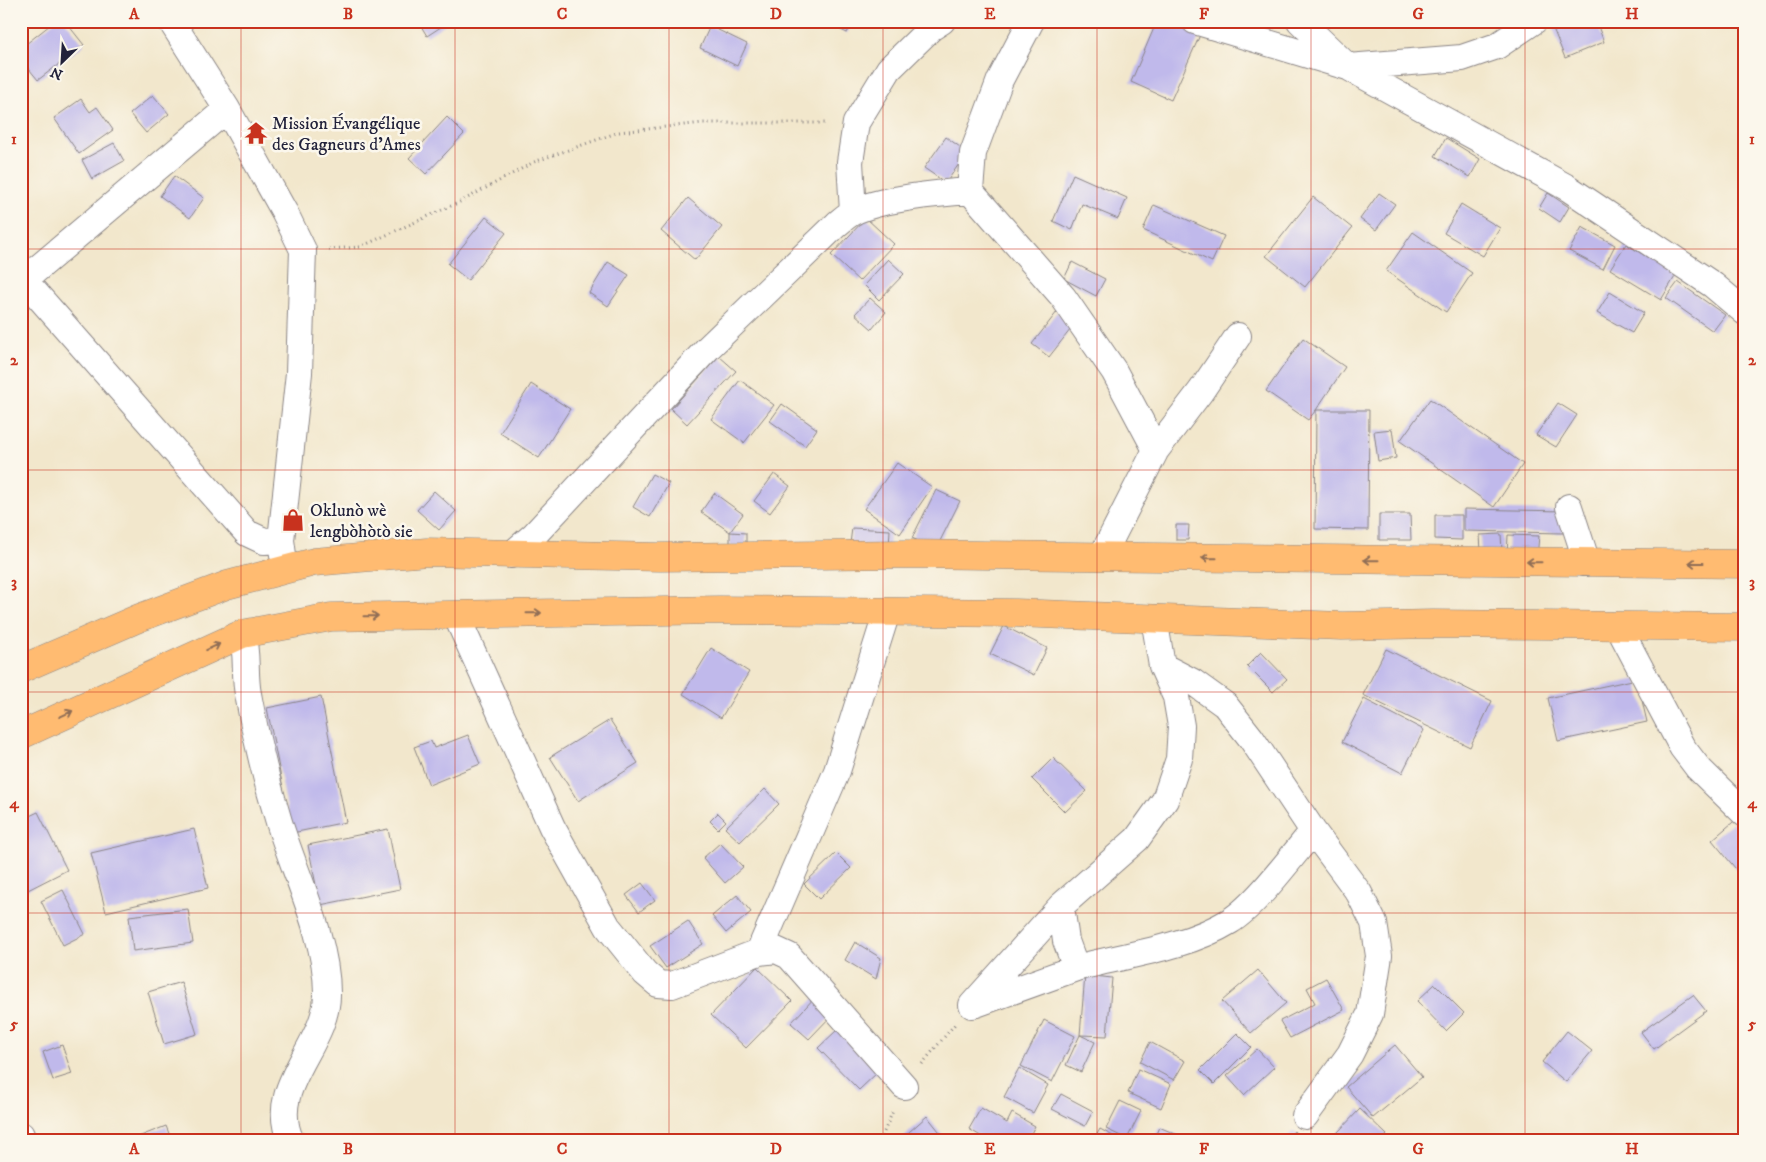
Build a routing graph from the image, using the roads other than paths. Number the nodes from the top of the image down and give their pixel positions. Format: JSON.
{"nodes":[{"id":1,"x":171,"y":21,"type":"edge"},
{"id":2,"x":942,"y":21,"type":"edge"},
{"id":3,"x":1031,"y":21,"type":"edge"},
{"id":4,"x":1196,"y":21,"type":"edge"},
{"id":5,"x":1300,"y":21,"type":"edge"},
{"id":6,"x":1534,"y":21,"type":"edge"},
{"id":7,"x":1348,"y":67,"type":"junction"},
{"id":8,"x":227,"y":109,"type":"junction"},
{"id":9,"x":970,"y":191,"type":"junction"},
{"id":10,"x":853,"y":212,"type":"junction"},
{"id":11,"x":23,"y":282,"type":"edge"},
{"id":12,"x":1745,"y":312,"type":"edge"},
{"id":13,"x":1238,"y":336,"type":"dead end"},
{"id":14,"x":1156,"y":450,"type":"junction"},
{"id":15,"x":1569,"y":507,"type":"dead end"},
{"id":16,"x":281,"y":548,"type":"junction"},
{"id":17,"x":511,"y":555,"type":"junction"},
{"id":18,"x":1102,"y":556,"type":"junction"},
{"id":19,"x":314,"y":562,"type":"junction"},
{"id":20,"x":1584,"y":563,"type":"junction"},
{"id":21,"x":1745,"y":564,"type":"edge"},
{"id":22,"x":250,"y":581,"type":"junction"},
{"id":23,"x":887,"y":612,"type":"junction"},
{"id":24,"x":456,"y":615,"type":"junction"},
{"id":25,"x":1154,"y":618,"type":"junction"},
{"id":26,"x":1618,"y":626,"type":"junction"},
{"id":27,"x":1745,"y":628,"type":"edge"},
{"id":28,"x":242,"y":634,"type":"junction"},
{"id":29,"x":1162,"y":666,"type":"junction"},
{"id":30,"x":21,"y":669,"type":"edge"},
{"id":31,"x":21,"y":735,"type":"edge"},
{"id":32,"x":1745,"y":814,"type":"edge"},
{"id":33,"x":1313,"y":831,"type":"junction"},
{"id":34,"x":1061,"y":906,"type":"junction"},
{"id":35,"x":759,"y":952,"type":"junction"},
{"id":36,"x":1076,"y":968,"type":"junction"},
{"id":37,"x":904,"y":1086,"type":"dead end"},
{"id":38,"x":1305,"y":1116,"type":"dead end"},
{"id":39,"x":21,"y":1135,"type":"edge"},
{"id":40,"x":23,"y":1141,"type":"edge"},
{"id":41,"x":292,"y":1141,"type":"edge"}],
"edges":[{"from":1,"to":8,"type":"street"},
{"from":2,"to":10,"type":"street"},
{"from":3,"to":9,"type":"street"},
{"from":4,"to":7,"type":"street"},
{"from":5,"to":7,"type":"street"},
{"from":6,"to":7,"type":"street"},
{"from":7,"to":12,"type":"street"},
{"from":8,"to":11,"type":"street"},
{"from":8,"to":16,"type":"street"},
{"from":9,"to":10,"type":"street"},
{"from":9,"to":14,"type":"street"},
{"from":10,"to":17,"type":"street"},
{"from":11,"to":16,"type":"street"},
{"from":13,"to":14,"type":"street"},
{"from":14,"to":18,"type":"street"},
{"from":15,"to":20,"type":"street"},
{"from":16,"to":19,"type":"street"},
{"from":16,"to":22,"type":"street"},
{"from":17,"to":18,"type":"main road"},
{"from":17,"to":19,"type":"main road"},
{"from":20,"to":18,"type":"main road","one_way":true},
{"from":19,"to":22,"type":"main road"},
{"from":21,"to":20,"type":"main road","one_way":true},
{"from":22,"to":30,"type":"main road"},
{"from":24,"to":23,"type":"main road","one_way":true},
{"from":23,"to":25,"type":"main road"},
{"from":23,"to":35,"type":"street"},
{"from":28,"to":24,"type":"main road","one_way":true},
{"from":24,"to":35,"type":"street"},
{"from":25,"to":26,"type":"main road"},
{"from":25,"to":29,"type":"street"},
{"from":26,"to":27,"type":"main road"},
{"from":26,"to":32,"type":"street"},
{"from":31,"to":28,"type":"main road","one_way":true},
{"from":28,"to":41,"type":"street"},
{"from":29,"to":33,"type":"street"},
{"from":29,"to":34,"type":"street"},
{"from":33,"to":36,"type":"street"},
{"from":33,"to":38,"type":"street"},
{"from":34,"to":36,"type":"street"},
{"from":34,"to":36,"type":"street"},
{"from":35,"to":37,"type":"street"},
{"from":39,"to":40,"type":"street"}]}
